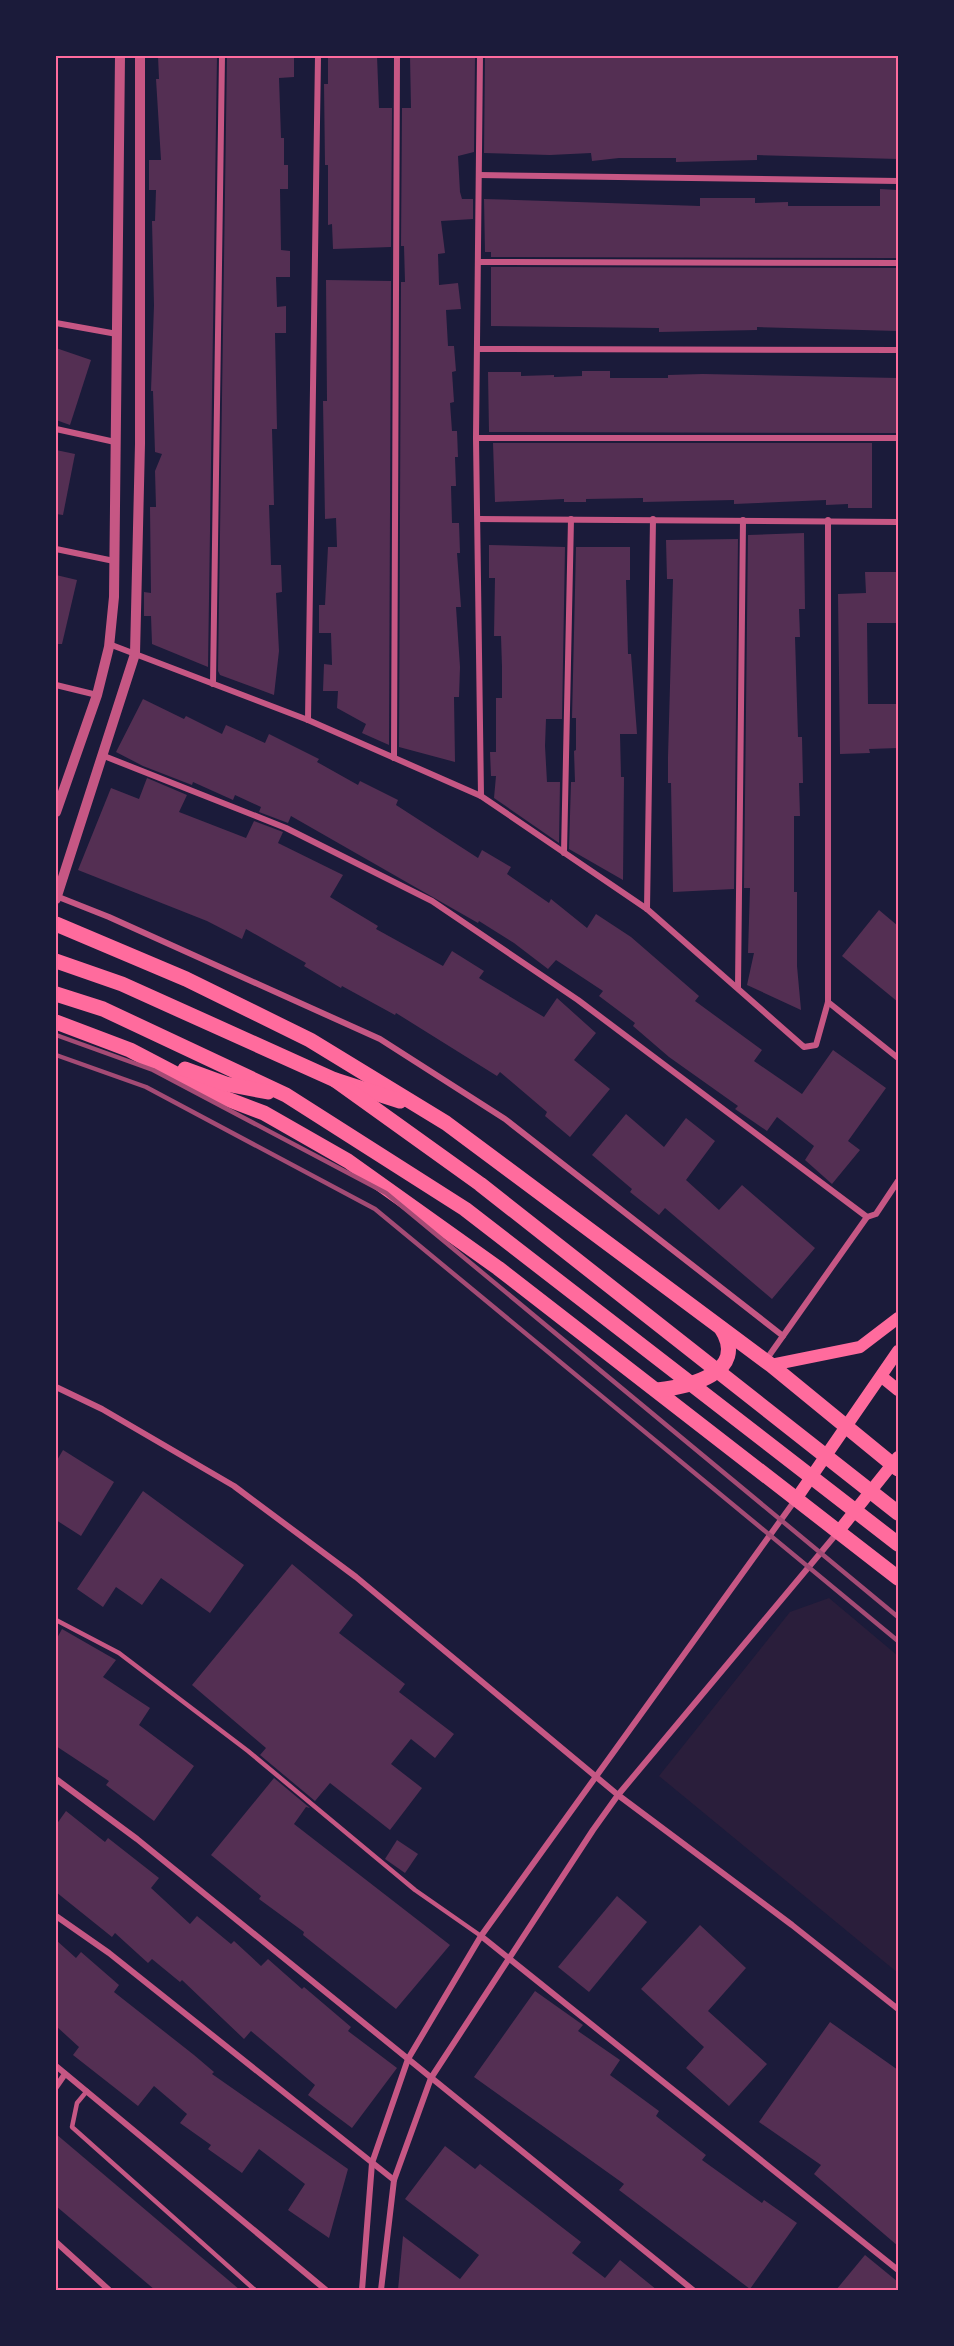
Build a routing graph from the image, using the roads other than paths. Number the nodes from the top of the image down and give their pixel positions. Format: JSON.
{"nodes":[{"id":1,"x":120,"y":56,"type":"edge"},
{"id":2,"x":140,"y":56,"type":"edge"},
{"id":3,"x":222,"y":56,"type":"edge"},
{"id":4,"x":318,"y":56,"type":"edge"},
{"id":5,"x":397,"y":56,"type":"edge"},
{"id":6,"x":480,"y":56,"type":"edge"},
{"id":7,"x":479,"y":175,"type":"junction"},
{"id":8,"x":898,"y":181,"type":"edge"},
{"id":9,"x":479,"y":262,"type":"junction"},
{"id":10,"x":898,"y":263,"type":"edge"},
{"id":11,"x":56,"y":323,"type":"edge"},
{"id":12,"x":117,"y":334,"type":"junction"},
{"id":13,"x":477,"y":350,"type":"junction"},
{"id":14,"x":898,"y":350,"type":"edge"},
{"id":15,"x":56,"y":429,"type":"edge"},
{"id":16,"x":476,"y":438,"type":"junction"},
{"id":17,"x":898,"y":438,"type":"edge"},
{"id":18,"x":115,"y":442,"type":"junction"},
{"id":19,"x":478,"y":519,"type":"junction"},
{"id":20,"x":571,"y":519,"type":"junction"},
{"id":21,"x":653,"y":519,"type":"junction"},
{"id":22,"x":743,"y":520,"type":"junction"},
{"id":23,"x":828,"y":520,"type":"junction"},
{"id":24,"x":898,"y":522,"type":"edge"},
{"id":25,"x":56,"y":549,"type":"edge"},
{"id":26,"x":114,"y":561,"type":"junction"},
{"id":27,"x":109,"y":644,"type":"junction"},
{"id":28,"x":135,"y":654,"type":"junction"},
{"id":29,"x":213,"y":684,"type":"junction"},
{"id":30,"x":56,"y":685,"type":"edge"},
{"id":31,"x":97,"y":695,"type":"junction"},
{"id":32,"x":308,"y":720,"type":"junction"},
{"id":33,"x":104,"y":756,"type":"junction"},
{"id":34,"x":394,"y":758,"type":"junction"},
{"id":35,"x":482,"y":796,"type":"junction"},
{"id":36,"x":56,"y":812,"type":"edge"},
{"id":37,"x":564,"y":853,"type":"junction"},
{"id":38,"x":56,"y":897,"type":"edge"},
{"id":39,"x":647,"y":909,"type":"junction"},
{"id":40,"x":56,"y":924,"type":"edge"},
{"id":41,"x":56,"y":961,"type":"edge"},
{"id":42,"x":738,"y":987,"type":"junction"},
{"id":43,"x":56,"y":994,"type":"edge"},
{"id":44,"x":828,"y":1002,"type":"junction"},
{"id":45,"x":56,"y":1022,"type":"edge"},
{"id":46,"x":130,"y":1050,"type":"junction"},
{"id":47,"x":898,"y":1058,"type":"edge"},
{"id":48,"x":335,"y":1080,"type":"junction"},
{"id":49,"x":286,"y":1095,"type":"junction"},
{"id":50,"x":446,"y":1123,"type":"junction"},
{"id":51,"x":898,"y":1181,"type":"edge"},
{"id":52,"x":867,"y":1217,"type":"junction"},
{"id":53,"x":898,"y":1318,"type":"edge"},
{"id":54,"x":714,"y":1321,"type":"junction"},
{"id":55,"x":783,"y":1336,"type":"junction"},
{"id":56,"x":898,"y":1351,"type":"edge"},
{"id":57,"x":769,"y":1363,"type":"junction"},
{"id":58,"x":882,"y":1377,"type":"junction"},
{"id":59,"x":56,"y":1387,"type":"edge"},
{"id":60,"x":657,"y":1390,"type":"junction"},
{"id":61,"x":898,"y":1390,"type":"edge"},
{"id":62,"x":846,"y":1428,"type":"junction"},
{"id":63,"x":896,"y":1463,"type":"edge"},
{"id":64,"x":796,"y":1499,"type":"junction"},
{"id":65,"x":898,"y":1513,"type":"edge"},
{"id":66,"x":838,"y":1532,"type":"junction"},
{"id":67,"x":898,"y":1544,"type":"edge"},
{"id":68,"x":898,"y":1578,"type":"edge"},
{"id":69,"x":56,"y":1620,"type":"edge"},
{"id":70,"x":597,"y":1778,"type":"junction"},
{"id":71,"x":56,"y":1779,"type":"edge"},
{"id":72,"x":618,"y":1795,"type":"junction"},
{"id":73,"x":56,"y":1916,"type":"edge"},
{"id":74,"x":481,"y":1936,"type":"junction"},
{"id":75,"x":509,"y":1956,"type":"junction"},
{"id":76,"x":898,"y":2009,"type":"edge"},
{"id":77,"x":408,"y":2059,"type":"junction"},
{"id":78,"x":56,"y":2066,"type":"edge"},
{"id":79,"x":65,"y":2074,"type":"junction"},
{"id":80,"x":431,"y":2078,"type":"junction"},
{"id":81,"x":56,"y":2087,"type":"edge"},
{"id":82,"x":87,"y":2091,"type":"junction"},
{"id":83,"x":372,"y":2163,"type":"junction"},
{"id":84,"x":394,"y":2180,"type":"junction"},
{"id":85,"x":56,"y":2242,"type":"edge"},
{"id":86,"x":898,"y":2270,"type":"edge"},
{"id":87,"x":109,"y":2290,"type":"edge"},
{"id":88,"x":255,"y":2290,"type":"edge"},
{"id":89,"x":326,"y":2290,"type":"edge"},
{"id":90,"x":362,"y":2290,"type":"edge"},
{"id":91,"x":381,"y":2290,"type":"edge"},
{"id":92,"x":693,"y":2290,"type":"edge"}],
"edges":[{"from":1,"to":12,"type":"street"},
{"from":2,"to":28,"type":"street"},
{"from":3,"to":29,"type":"street"},
{"from":4,"to":32,"type":"street"},
{"from":5,"to":34,"type":"street"},
{"from":6,"to":7,"type":"street"},
{"from":7,"to":8,"type":"street"},
{"from":7,"to":9,"type":"street"},
{"from":9,"to":10,"type":"street"},
{"from":9,"to":13,"type":"street"},
{"from":11,"to":12,"type":"street"},
{"from":12,"to":18,"type":"street"},
{"from":13,"to":14,"type":"street"},
{"from":13,"to":16,"type":"street"},
{"from":15,"to":18,"type":"street"},
{"from":16,"to":17,"type":"street"},
{"from":16,"to":19,"type":"street"},
{"from":18,"to":26,"type":"street"},
{"from":19,"to":20,"type":"street"},
{"from":19,"to":35,"type":"street"},
{"from":20,"to":21,"type":"street"},
{"from":20,"to":37,"type":"street"},
{"from":21,"to":22,"type":"street"},
{"from":21,"to":39,"type":"street"},
{"from":22,"to":23,"type":"street"},
{"from":22,"to":42,"type":"street"},
{"from":23,"to":24,"type":"street"},
{"from":23,"to":44,"type":"street"},
{"from":25,"to":26,"type":"street"},
{"from":26,"to":27,"type":"street"},
{"from":27,"to":28,"type":"street"},
{"from":27,"to":31,"type":"street"},
{"from":28,"to":29,"type":"street"},
{"from":28,"to":33,"type":"street"},
{"from":29,"to":32,"type":"street"},
{"from":30,"to":31,"type":"street"},
{"from":31,"to":36,"type":"street"},
{"from":32,"to":34,"type":"street"},
{"from":33,"to":38,"type":"street"},
{"from":33,"to":52,"type":"street"},
{"from":34,"to":35,"type":"street"},
{"from":35,"to":37,"type":"street"},
{"from":37,"to":39,"type":"street"},
{"from":38,"to":55,"type":"street"},
{"from":39,"to":42,"type":"street"},
{"from":40,"to":50,"type":"main road"},
{"from":41,"to":48,"type":"main road"},
{"from":42,"to":44,"type":"street"},
{"from":43,"to":49,"type":"main road"},
{"from":44,"to":47,"type":"street"},
{"from":45,"to":46,"type":"main road"},
{"from":46,"to":49,"type":"main road"},
{"from":46,"to":60,"type":"main road"},
{"from":48,"to":50,"type":"main road"},
{"from":48,"to":65,"type":"main road"},
{"from":49,"to":67,"type":"main road"},
{"from":50,"to":54,"type":"main road"},
{"from":51,"to":52,"type":"street"},
{"from":52,"to":55,"type":"street"},
{"from":53,"to":57,"type":"main road"},
{"from":54,"to":57,"type":"main road"},
{"from":54,"to":60,"type":"main road"},
{"from":55,"to":57,"type":"street"},
{"from":56,"to":58,"type":"main road"},
{"from":57,"to":62,"type":"main road"},
{"from":58,"to":61,"type":"main road"},
{"from":58,"to":62,"type":"main road"},
{"from":59,"to":70,"type":"street"},
{"from":60,"to":64,"type":"main road"},
{"from":62,"to":63,"type":"main road"},
{"from":62,"to":64,"type":"main road"},
{"from":63,"to":66,"type":"main road"},
{"from":64,"to":66,"type":"main road"},
{"from":64,"to":70,"type":"street"},
{"from":66,"to":68,"type":"main road"},
{"from":66,"to":72,"type":"street"},
{"from":69,"to":74,"type":"lane"},
{"from":70,"to":72,"type":"street"},
{"from":70,"to":74,"type":"street"},
{"from":71,"to":77,"type":"street"},
{"from":72,"to":75,"type":"street"},
{"from":72,"to":76,"type":"street"},
{"from":73,"to":83,"type":"street"},
{"from":74,"to":75,"type":"street"},
{"from":74,"to":77,"type":"street"},
{"from":75,"to":80,"type":"street"},
{"from":75,"to":86,"type":"street"},
{"from":77,"to":80,"type":"street"},
{"from":77,"to":83,"type":"street"},
{"from":78,"to":79,"type":"street"},
{"from":79,"to":81,"type":"street"},
{"from":79,"to":82,"type":"street"},
{"from":80,"to":84,"type":"street"},
{"from":80,"to":92,"type":"street"},
{"from":82,"to":88,"type":"lane"},
{"from":82,"to":89,"type":"street"},
{"from":83,"to":84,"type":"street"},
{"from":83,"to":90,"type":"street"},
{"from":84,"to":91,"type":"street"},
{"from":85,"to":87,"type":"street"}]}
